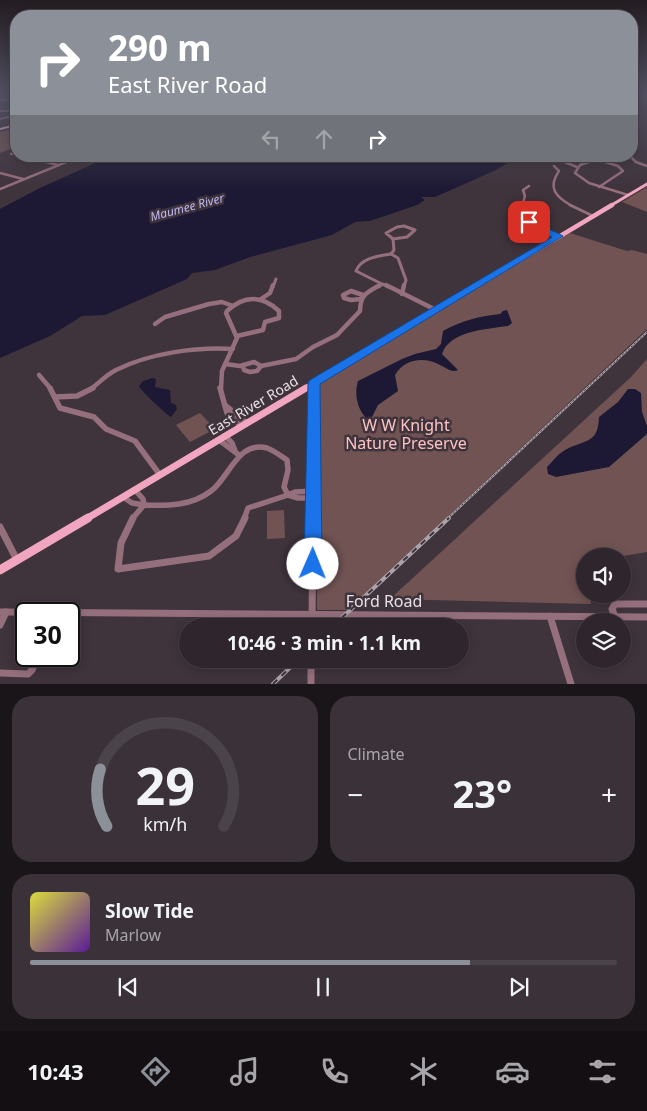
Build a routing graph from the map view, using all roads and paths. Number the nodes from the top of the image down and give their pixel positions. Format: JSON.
{"nodes":[{"id":1,"x":47,"y":162,"type":"edge"},
{"id":2,"x":67,"y":162,"type":"edge"},
{"id":3,"x":564,"y":162,"type":"edge"},
{"id":4,"x":592,"y":162,"type":"edge"},
{"id":5,"x":605,"y":162,"type":"edge"},
{"id":6,"x":59,"y":165,"type":"junction"},
{"id":7,"x":554,"y":166,"type":"dead end"},
{"id":8,"x":577,"y":167,"type":"junction"},
{"id":9,"x":0,"y":173,"type":"edge"},
{"id":10,"x":25,"y":179,"type":"junction"},
{"id":11,"x":647,"y":184,"type":"edge"},
{"id":12,"x":528,"y":186,"type":"dead end"},
{"id":13,"x":599,"y":187,"type":"junction"},
{"id":14,"x":0,"y":189,"type":"edge"},
{"id":15,"x":628,"y":195,"type":"junction"},
{"id":16,"x":593,"y":216,"type":"junction"},
{"id":17,"x":559,"y":236,"type":"junction"},
{"id":18,"x":393,"y":239,"type":"junction"},
{"id":19,"x":391,"y":254,"type":"junction"},
{"id":20,"x":276,"y":279,"type":"dead end"},
{"id":21,"x":383,"y":284,"type":"junction"},
{"id":22,"x":404,"y":287,"type":"junction"},
{"id":23,"x":393,"y":289,"type":"junction"},
{"id":24,"x":402,"y":294,"type":"junction"},
{"id":25,"x":261,"y":299,"type":"junction"},
{"id":26,"x":233,"y":306,"type":"junction"},
{"id":27,"x":437,"y":310,"type":"junction"},
{"id":28,"x":155,"y":324,"type":"dead end"},
{"id":29,"x":237,"y":336,"type":"junction"},
{"id":30,"x":233,"y":350,"type":"junction"},
{"id":31,"x":225,"y":364,"type":"junction"},
{"id":32,"x":243,"y":366,"type":"junction"},
{"id":33,"x":261,"y":366,"type":"junction"},
{"id":34,"x":39,"y":375,"type":"dead end"},
{"id":35,"x":314,"y":383,"type":"junction"},
{"id":36,"x":55,"y":397,"type":"junction"},
{"id":37,"x":66,"y":398,"type":"junction"},
{"id":38,"x":57,"y":404,"type":"junction"},
{"id":39,"x":244,"y":424,"type":"junction"},
{"id":40,"x":225,"y":436,"type":"junction"},
{"id":41,"x":219,"y":440,"type":"junction"},
{"id":42,"x":237,"y":453,"type":"junction"},
{"id":43,"x":160,"y":475,"type":"junction"},
{"id":44,"x":135,"y":490,"type":"junction"},
{"id":45,"x":288,"y":495,"type":"junction"},
{"id":46,"x":314,"y":495,"type":"junction"},
{"id":47,"x":123,"y":496,"type":"junction"},
{"id":48,"x":144,"y":504,"type":"junction"},
{"id":49,"x":0,"y":527,"type":"edge"},
{"id":50,"x":17,"y":560,"type":"junction"},
{"id":51,"x":0,"y":570,"type":"edge"},
{"id":52,"x":647,"y":604,"type":"edge"},
{"id":53,"x":3,"y":612,"type":"edge"},
{"id":54,"x":80,"y":613,"type":"edge"},
{"id":55,"x":614,"y":613,"type":"edge"},
{"id":56,"x":312,"y":614,"type":"junction"},
{"id":57,"x":550,"y":616,"type":"junction"},
{"id":58,"x":576,"y":616,"type":"edge"},
{"id":59,"x":631,"y":617,"type":"edge"},
{"id":60,"x":647,"y":617,"type":"edge"},
{"id":61,"x":312,"y":618,"type":"edge"},
{"id":62,"x":0,"y":625,"type":"edge"},
{"id":63,"x":33,"y":667,"type":"edge"},
{"id":64,"x":312,"y":668,"type":"edge"},
{"id":65,"x":0,"y":673,"type":"edge"},
{"id":66,"x":311,"y":684,"type":"edge"},
{"id":67,"x":571,"y":684,"type":"edge"}],
"edges":[{"from":1,"to":6,"type":"street"},
{"from":2,"to":6,"type":"street"},
{"from":3,"to":8,"type":"street"},
{"from":4,"to":8,"type":"street"},
{"from":5,"to":13,"type":"street"},
{"from":6,"to":10,"type":"street"},
{"from":7,"to":16,"type":"street"},
{"from":8,"to":13,"type":"street"},
{"from":9,"to":10,"type":"street"},
{"from":10,"to":14,"type":"street"},
{"from":11,"to":15,"type":"main road","name":"East River Road"},
{"from":12,"to":17,"type":"street"},
{"from":13,"to":15,"type":"street"},
{"from":15,"to":16,"type":"main road","name":"East River Road"},
{"from":16,"to":17,"type":"main road","name":"East River Road"},
{"from":17,"to":27,"type":"main road","name":"East River Road"},
{"from":18,"to":18,"type":"street"},
{"from":18,"to":19,"type":"street"},
{"from":19,"to":21,"type":"street"},
{"from":19,"to":22,"type":"street"},
{"from":20,"to":25,"type":"street"},
{"from":21,"to":23,"type":"street"},
{"from":21,"to":33,"type":"street"},
{"from":22,"to":23,"type":"street"},
{"from":22,"to":24,"type":"street"},
{"from":23,"to":24,"type":"street"},
{"from":24,"to":27,"type":"street"},
{"from":25,"to":26,"type":"street"},
{"from":25,"to":29,"type":"street"},
{"from":26,"to":28,"type":"street"},
{"from":26,"to":29,"type":"street"},
{"from":27,"to":35,"type":"main road","name":"East River Road"},
{"from":29,"to":30,"type":"street"},
{"from":30,"to":31,"type":"street"},
{"from":30,"to":37,"type":"street"},
{"from":31,"to":32,"type":"street"},
{"from":31,"to":39,"type":"street"},
{"from":32,"to":33,"type":"street"},
{"from":32,"to":33,"type":"street"},
{"from":34,"to":36,"type":"street"},
{"from":35,"to":39,"type":"main road","name":"East River Road"},
{"from":35,"to":46,"type":"street"},
{"from":36,"to":37,"type":"street"},
{"from":36,"to":38,"type":"street"},
{"from":37,"to":38,"type":"street"},
{"from":38,"to":43,"type":"street"},
{"from":39,"to":40,"type":"main road","name":"East River Road"},
{"from":40,"to":41,"type":"main road","name":"East River Road"},
{"from":40,"to":42,"type":"street"},
{"from":41,"to":42,"type":"street"},
{"from":41,"to":43,"type":"main road","name":"East River Road"},
{"from":42,"to":45,"type":"street"},
{"from":42,"to":48,"type":"street"},
{"from":43,"to":44,"type":"main road","name":"East River Road"},
{"from":44,"to":47,"type":"main road","name":"East River Road"},
{"from":44,"to":48,"type":"street"},
{"from":45,"to":46,"type":"street"},
{"from":45,"to":48,"type":"street"},
{"from":46,"to":56,"type":"street"},
{"from":47,"to":48,"type":"street"},
{"from":47,"to":50,"type":"main road","name":"East River Road"},
{"from":49,"to":50,"type":"street"},
{"from":50,"to":51,"type":"main road","name":"East River Road"},
{"from":52,"to":55,"type":"street"},
{"from":53,"to":62,"type":"street"},
{"from":54,"to":56,"type":"street","name":"Ford Road"},
{"from":56,"to":57,"type":"street","name":"Ford Road"},
{"from":56,"to":61,"type":"street"},
{"from":57,"to":58,"type":"street","name":"Ford Road"},
{"from":57,"to":67,"type":"street"},
{"from":59,"to":60,"type":"street","name":"Ford Road"},
{"from":63,"to":65,"type":"street"},
{"from":64,"to":66,"type":"street"}]}
